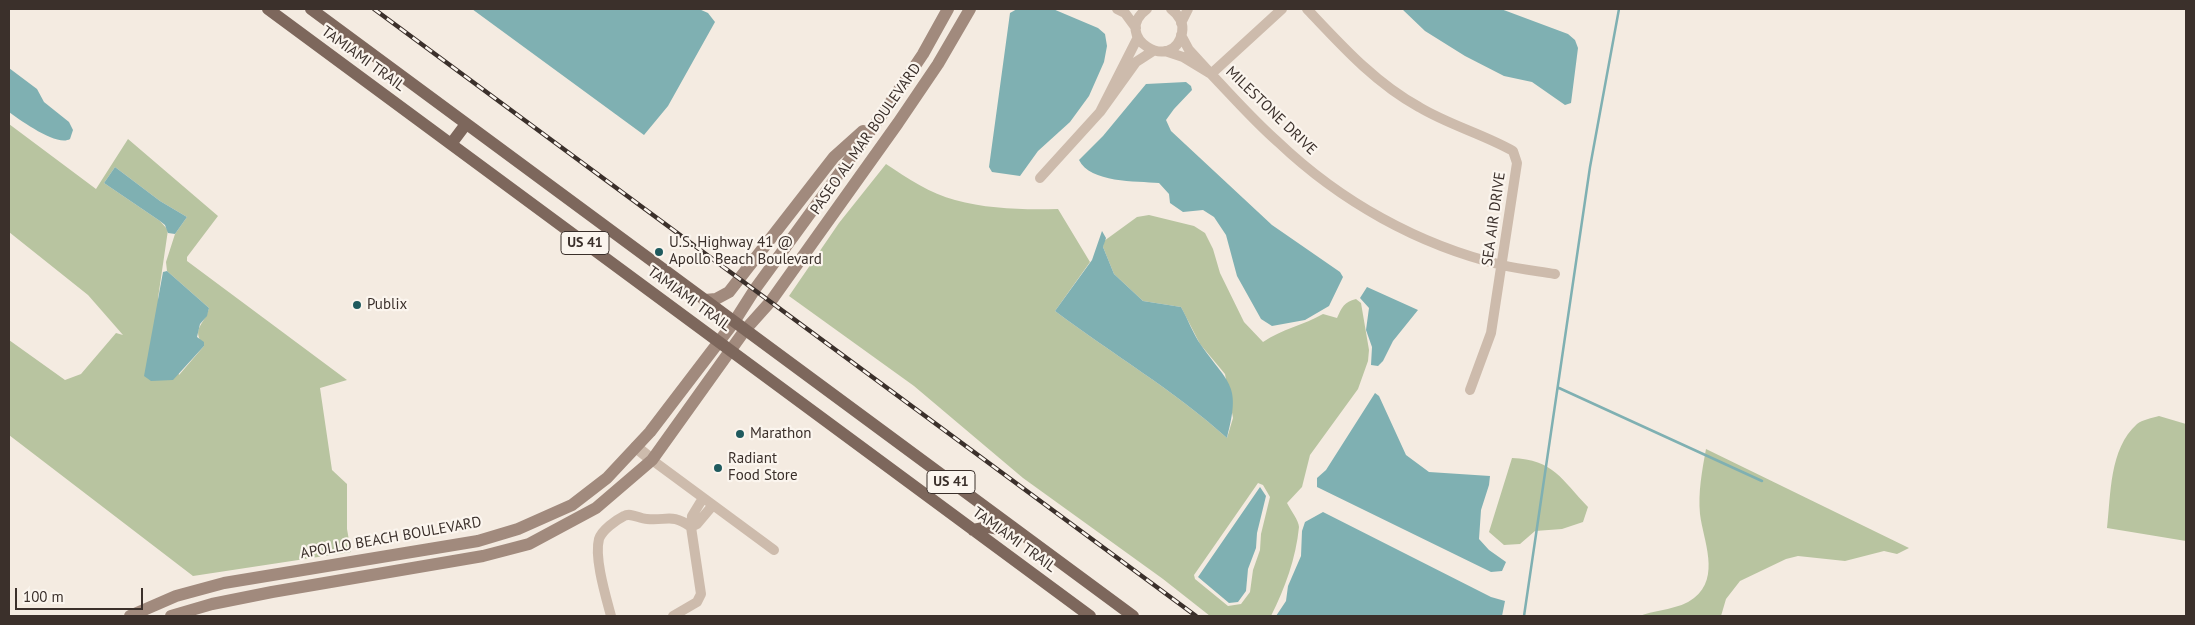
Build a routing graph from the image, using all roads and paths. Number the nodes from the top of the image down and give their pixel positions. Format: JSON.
{"nodes":[{"id":1,"x":268,"y":9,"type":"edge"},
{"id":2,"x":311,"y":9,"type":"edge"},
{"id":3,"x":948,"y":9,"type":"edge"},
{"id":4,"x":970,"y":9,"type":"edge"},
{"id":5,"x":1117,"y":9,"type":"edge"},
{"id":6,"x":1147,"y":9,"type":"edge"},
{"id":7,"x":1171,"y":9,"type":"edge"},
{"id":8,"x":1188,"y":9,"type":"edge"},
{"id":9,"x":1282,"y":9,"type":"edge"},
{"id":10,"x":1307,"y":9,"type":"edge"},
{"id":11,"x":1182,"y":23,"type":"junction"},
{"id":12,"x":1137,"y":32,"type":"junction"},
{"id":13,"x":1181,"y":35,"type":"junction"},
{"id":14,"x":1153,"y":51,"type":"junction"},
{"id":15,"x":1165,"y":51,"type":"junction"},
{"id":16,"x":1211,"y":74,"type":"junction"},
{"id":17,"x":884,"y":112,"type":"junction"},
{"id":18,"x":1100,"y":112,"type":"junction"},
{"id":19,"x":466,"y":124,"type":"junction"},
{"id":20,"x":451,"y":144,"type":"junction"},
{"id":21,"x":1040,"y":178,"type":"dead end"},
{"id":22,"x":1502,"y":265,"type":"junction"},
{"id":23,"x":1555,"y":274,"type":"dead end"},
{"id":24,"x":705,"y":300,"type":"junction"},
{"id":25,"x":734,"y":322,"type":"junction"},
{"id":26,"x":746,"y":330,"type":"junction"},
{"id":27,"x":718,"y":342,"type":"junction"},
{"id":28,"x":730,"y":350,"type":"junction"},
{"id":29,"x":1470,"y":390,"type":"dead end"},
{"id":30,"x":636,"y":448,"type":"junction"},
{"id":31,"x":652,"y":460,"type":"junction"},
{"id":32,"x":703,"y":498,"type":"junction"},
{"id":33,"x":713,"y":505,"type":"junction"},
{"id":34,"x":691,"y":527,"type":"junction"},
{"id":35,"x":973,"y":530,"type":"junction"},
{"id":36,"x":1021,"y":534,"type":"junction"},
{"id":37,"x":774,"y":550,"type":"dead end"},
{"id":38,"x":130,"y":616,"type":"edge"},
{"id":39,"x":171,"y":616,"type":"edge"},
{"id":40,"x":611,"y":616,"type":"edge"},
{"id":41,"x":673,"y":616,"type":"edge"},
{"id":42,"x":1090,"y":616,"type":"edge"},
{"id":43,"x":1133,"y":616,"type":"edge"}],
"edges":[{"from":1,"to":20,"type":"main road","name":"TAMIAMI TRAIL","number":"US 41"},
{"from":2,"to":19,"type":"main road","name":"TAMIAMI TRAIL","number":"US 41"},
{"from":3,"to":17,"type":"main road","name":"PASEO AL MAR BOULEVARD"},
{"from":4,"to":26,"type":"main road","name":"PASEO AL MAR BOULEVARD"},
{"from":5,"to":12,"type":"street"},
{"from":6,"to":12,"type":"street"},
{"from":7,"to":11,"type":"street"},
{"from":8,"to":11,"type":"street"},
{"from":9,"to":16,"type":"street"},
{"from":10,"to":22,"type":"street","name":"SEA AIR DRIVE"},
{"from":11,"to":13,"type":"street"},
{"from":12,"to":14,"type":"street"},
{"from":12,"to":18,"type":"street"},
{"from":13,"to":15,"type":"street"},
{"from":13,"to":16,"type":"street","name":"MILESTONE DRIVE"},
{"from":14,"to":15,"type":"street"},
{"from":14,"to":18,"type":"street"},
{"from":15,"to":16,"type":"street","name":"MILESTONE DRIVE"},
{"from":16,"to":22,"type":"street","name":"MILESTONE DRIVE"},
{"from":17,"to":24,"type":"main road"},
{"from":17,"to":25,"type":"main road","name":"PASEO AL MAR BOULEVARD"},
{"from":18,"to":21,"type":"street"},
{"from":19,"to":20,"type":"main road"},
{"from":19,"to":24,"type":"main road","name":"TAMIAMI TRAIL","number":"US 41"},
{"from":20,"to":27,"type":"main road","name":"TAMIAMI TRAIL","number":"US 41"},
{"from":22,"to":23,"type":"street","name":"MILESTONE DRIVE"},
{"from":22,"to":29,"type":"street","name":"SEA AIR DRIVE"},
{"from":24,"to":25,"type":"main road","name":"TAMIAMI TRAIL","number":"US 41"},
{"from":25,"to":26,"type":"main road","name":"TAMIAMI TRAIL","number":"US 41"},
{"from":25,"to":27,"type":"main road","name":"APOLLO BEACH BOULEVARD"},
{"from":26,"to":28,"type":"main road"},
{"from":26,"to":36,"type":"main road","name":"TAMIAMI TRAIL","number":"US 41"},
{"from":27,"to":28,"type":"main road","name":"TAMIAMI TRAIL","number":"US 41"},
{"from":27,"to":30,"type":"main road","name":"APOLLO BEACH BOULEVARD"},
{"from":28,"to":31,"type":"main road"},
{"from":28,"to":35,"type":"main road","name":"TAMIAMI TRAIL","number":"US 41"},
{"from":30,"to":31,"type":"street"},
{"from":30,"to":38,"type":"main road","name":"APOLLO BEACH BOULEVARD"},
{"from":31,"to":32,"type":"street"},
{"from":31,"to":39,"type":"main road"},
{"from":32,"to":33,"type":"street"},
{"from":32,"to":34,"type":"street"},
{"from":33,"to":34,"type":"street"},
{"from":33,"to":37,"type":"street"},
{"from":34,"to":40,"type":"street"},
{"from":34,"to":41,"type":"street"},
{"from":35,"to":36,"type":"main road"},
{"from":35,"to":42,"type":"main road","name":"TAMIAMI TRAIL","number":"US 41"},
{"from":36,"to":43,"type":"main road","name":"TAMIAMI TRAIL","number":"US 41"}]}
